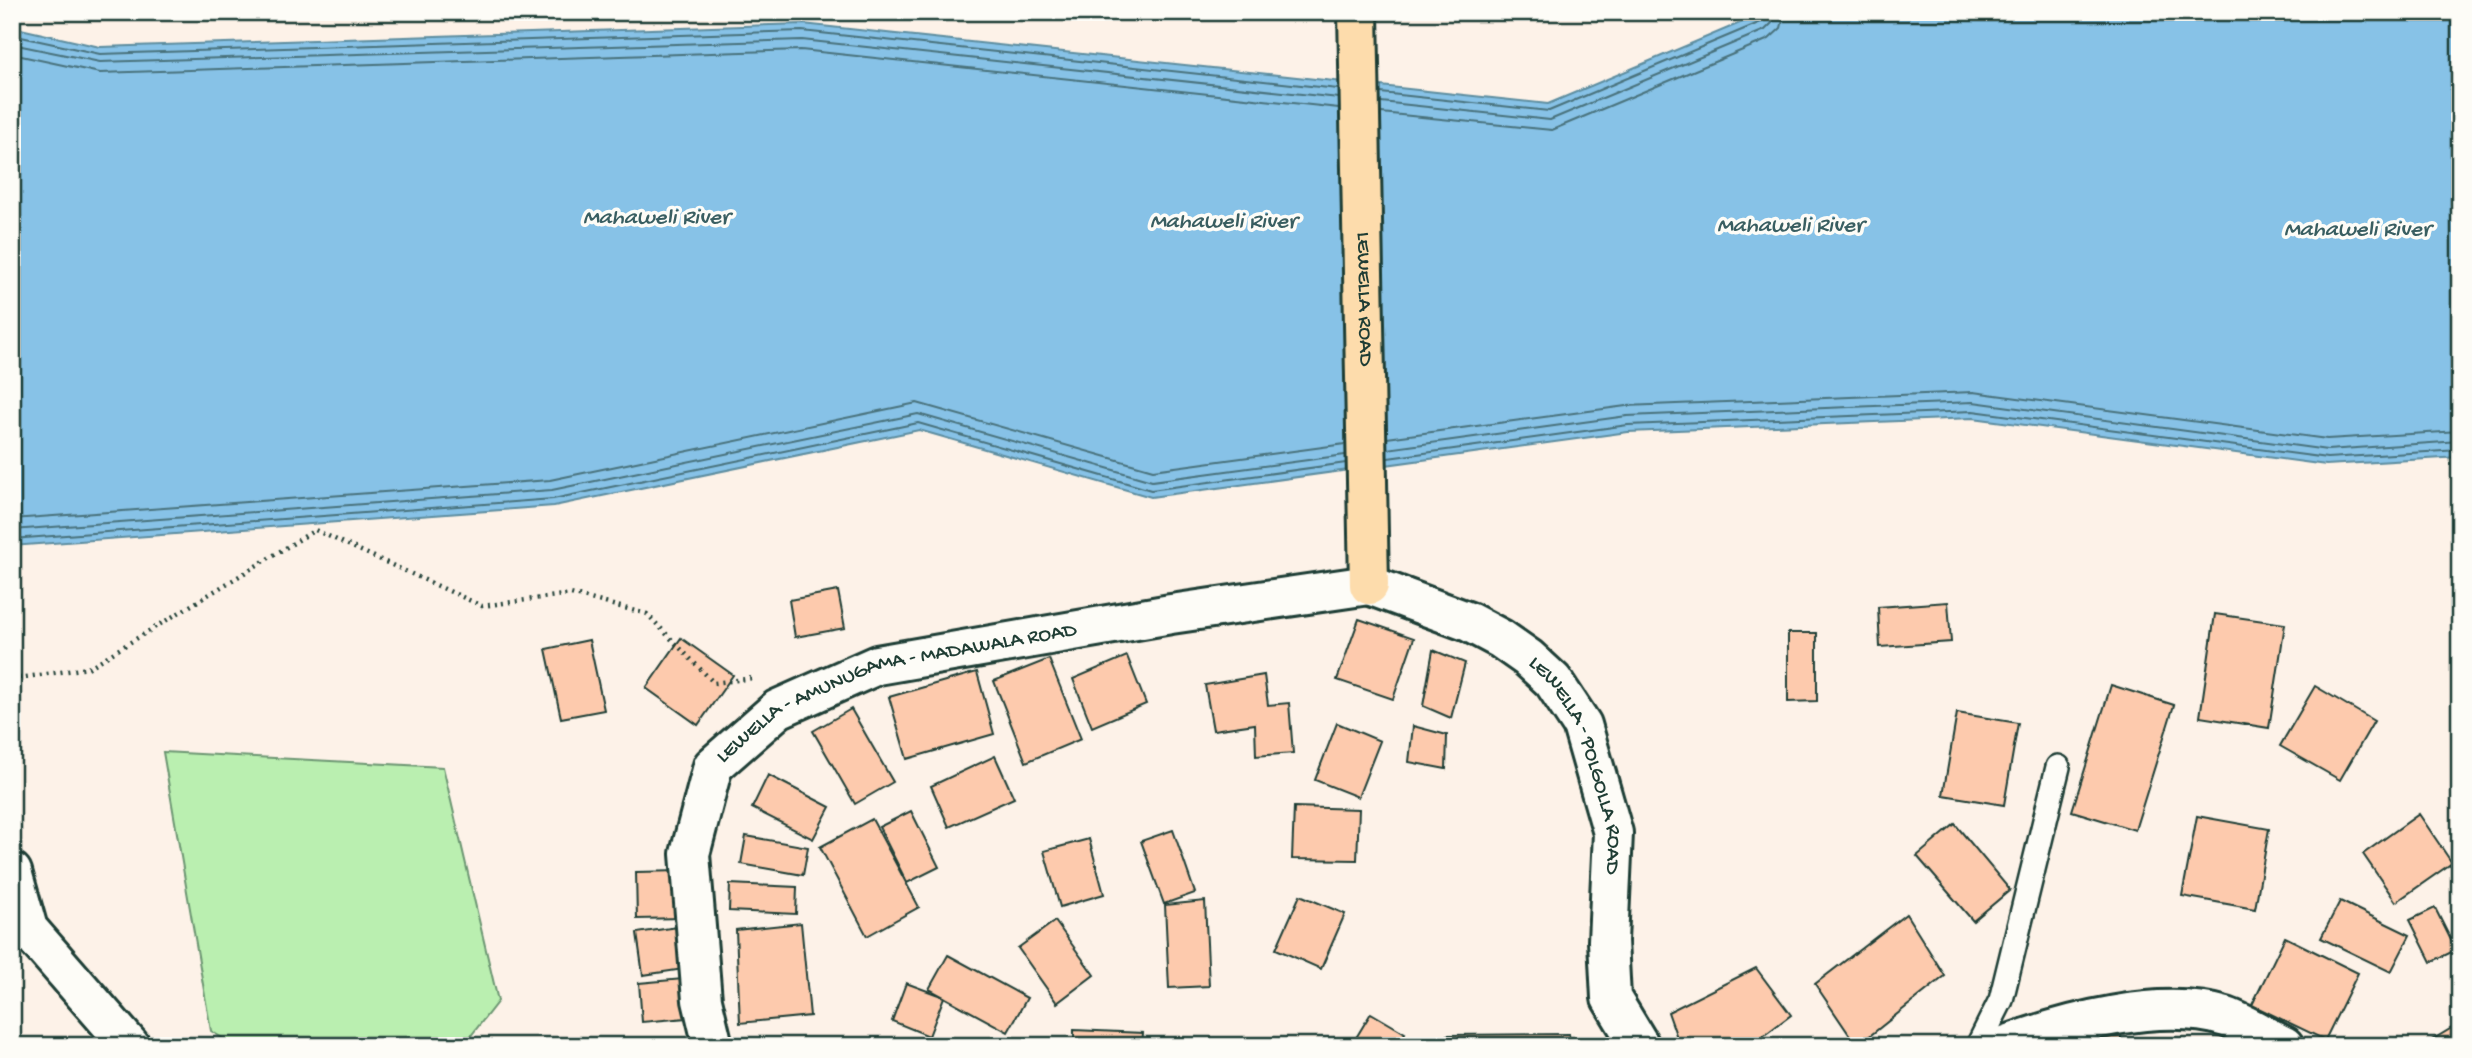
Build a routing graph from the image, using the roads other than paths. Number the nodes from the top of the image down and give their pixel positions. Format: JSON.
{"nodes":[{"id":1,"x":1358,"y":12,"type":"edge"},
{"id":2,"x":1369,"y":585,"type":"junction"},
{"id":3,"x":2058,"y":767,"type":"dead end"},
{"id":4,"x":12,"y":872,"type":"edge"},
{"id":5,"x":130,"y":1046,"type":"edge"},
{"id":6,"x":713,"y":1046,"type":"edge"},
{"id":7,"x":1640,"y":1046,"type":"edge"},
{"id":8,"x":1978,"y":1046,"type":"edge"},
{"id":9,"x":2004,"y":1046,"type":"edge"},
{"id":10,"x":2284,"y":1046,"type":"edge"}],
"edges":[{"from":1,"to":2,"type":"main road","name":"LEWELLA ROAD"},
{"from":2,"to":6,"type":"street","name":"LEWELLA - AMUNUGAMA - MADAWALA ROAD"},
{"from":2,"to":7,"type":"street","name":"LEWELLA - POLGOLLA ROAD"},
{"from":3,"to":8,"type":"lane"},
{"from":4,"to":5,"type":"street"},
{"from":9,"to":10,"type":"street"}]}
